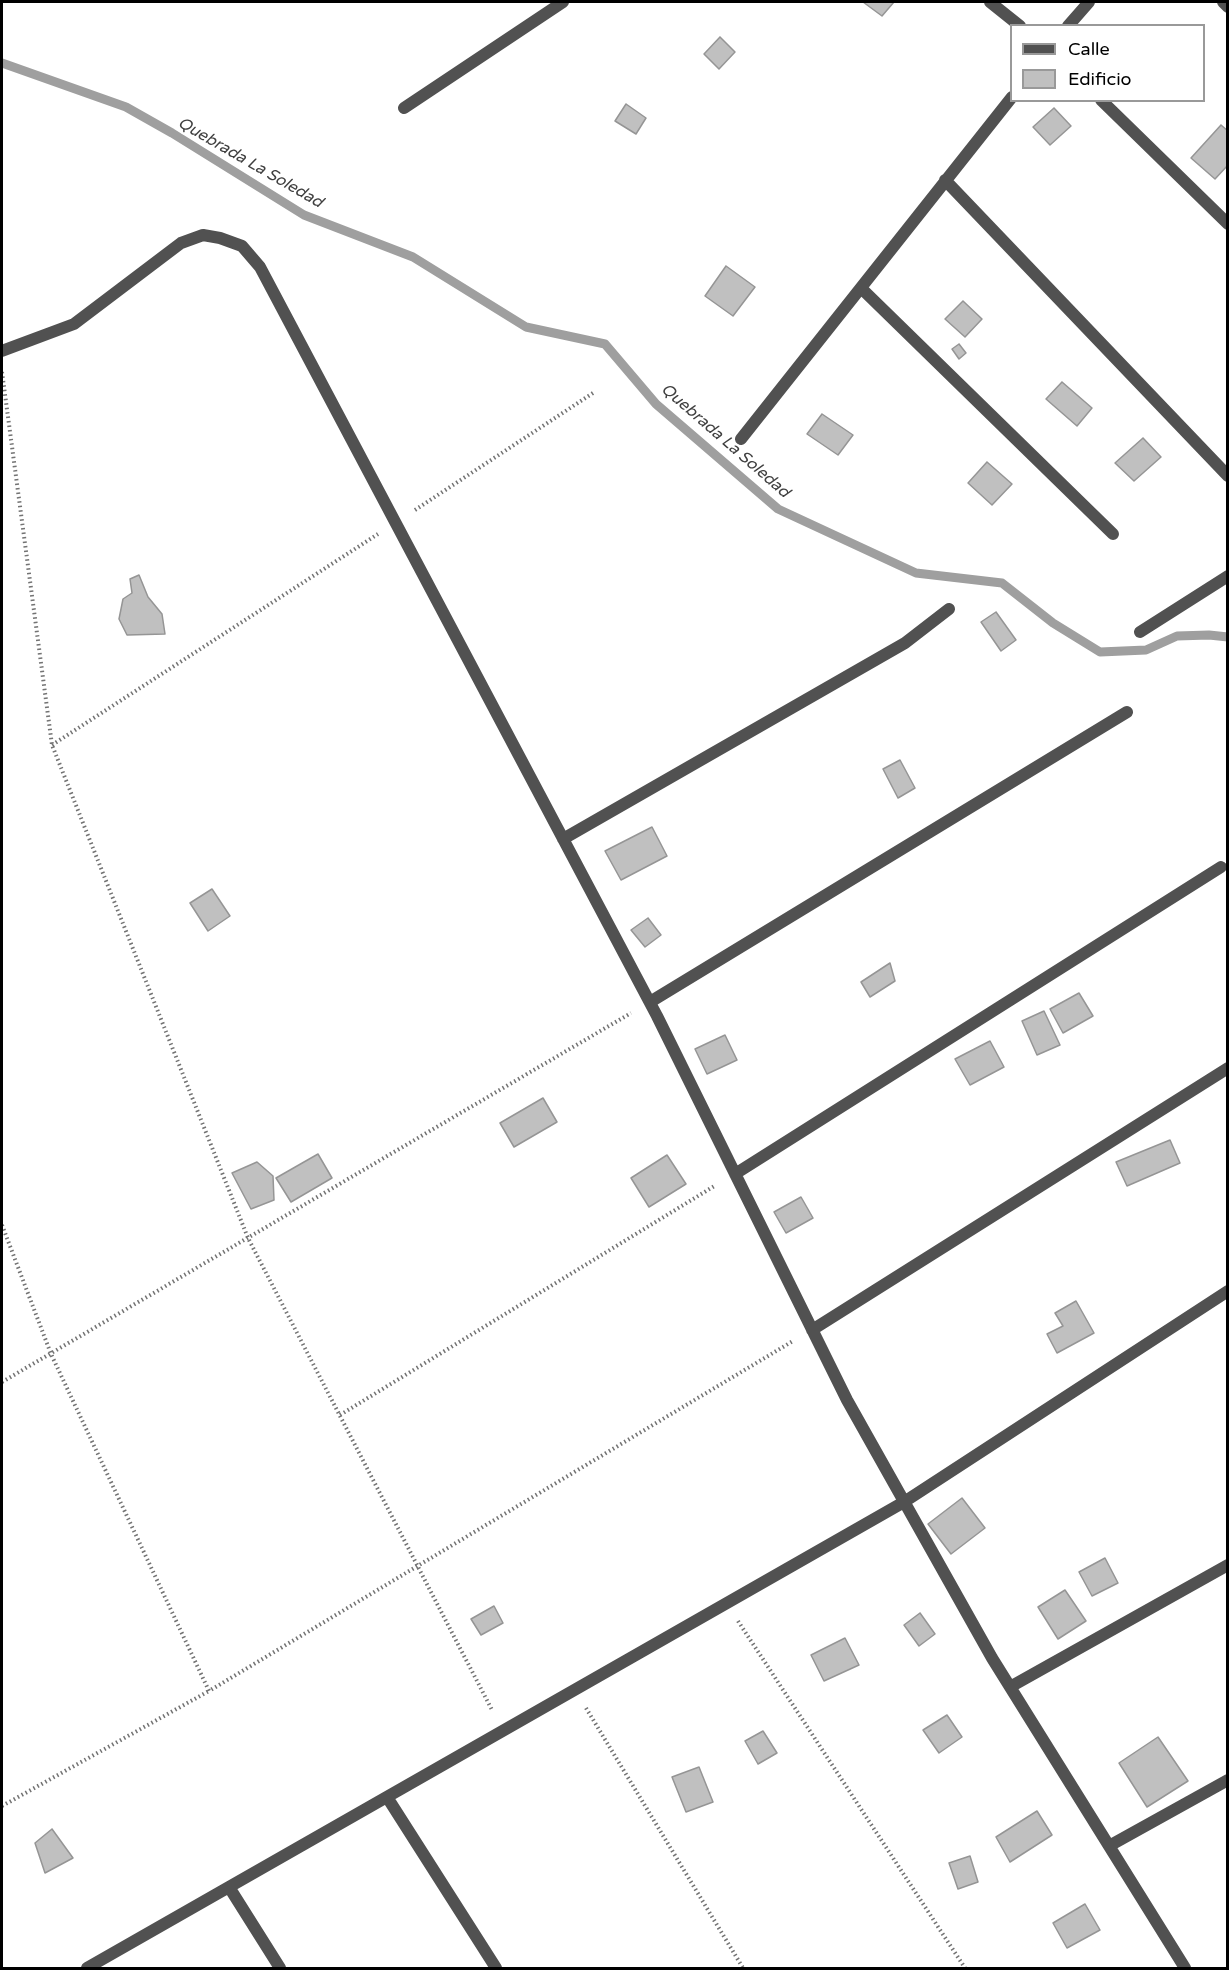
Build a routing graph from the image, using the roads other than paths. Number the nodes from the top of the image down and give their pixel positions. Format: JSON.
{"nodes":[{"id":1,"x":563,"y":2,"type":"edge"},
{"id":2,"x":990,"y":2,"type":"edge"},
{"id":3,"x":1089,"y":2,"type":"edge"},
{"id":4,"x":1223,"y":2,"type":"edge"},
{"id":5,"x":1227,"y":7,"type":"edge"},
{"id":6,"x":1018,"y":24,"type":"edge"},
{"id":7,"x":1070,"y":24,"type":"edge"},
{"id":8,"x":1010,"y":98,"type":"edge"},
{"id":9,"x":1103,"y":102,"type":"edge"},
{"id":10,"x":405,"y":108,"type":"dead end"},
{"id":11,"x":945,"y":180,"type":"junction"},
{"id":12,"x":1227,"y":224,"type":"edge"},
{"id":13,"x":861,"y":288,"type":"junction"},
{"id":14,"x":2,"y":351,"type":"edge"},
{"id":15,"x":741,"y":439,"type":"dead end"},
{"id":16,"x":1227,"y":476,"type":"edge"},
{"id":17,"x":1113,"y":534,"type":"dead end"},
{"id":18,"x":1227,"y":576,"type":"edge"},
{"id":19,"x":950,"y":609,"type":"dead end"},
{"id":20,"x":1140,"y":632,"type":"dead end"},
{"id":21,"x":1127,"y":712,"type":"dead end"},
{"id":22,"x":563,"y":839,"type":"junction"},
{"id":23,"x":1221,"y":867,"type":"dead end"},
{"id":24,"x":650,"y":1002,"type":"junction"},
{"id":25,"x":1227,"y":1068,"type":"edge"},
{"id":26,"x":735,"y":1174,"type":"junction"},
{"id":27,"x":1227,"y":1291,"type":"edge"},
{"id":28,"x":812,"y":1330,"type":"junction"},
{"id":29,"x":904,"y":1502,"type":"junction"},
{"id":30,"x":1227,"y":1565,"type":"edge"},
{"id":31,"x":1010,"y":1687,"type":"junction"},
{"id":32,"x":1227,"y":1780,"type":"edge"},
{"id":33,"x":387,"y":1797,"type":"junction"},
{"id":34,"x":1109,"y":1846,"type":"junction"},
{"id":35,"x":229,"y":1887,"type":"junction"},
{"id":36,"x":87,"y":1968,"type":"edge"},
{"id":37,"x":280,"y":1968,"type":"edge"},
{"id":38,"x":496,"y":1968,"type":"edge"},
{"id":39,"x":1185,"y":1968,"type":"edge"}],
"edges":[{"from":1,"to":10,"type":"street"},
{"from":2,"to":6,"type":"street"},
{"from":3,"to":7,"type":"street"},
{"from":4,"to":5,"type":"street"},
{"from":8,"to":11,"type":"street"},
{"from":9,"to":12,"type":"street"},
{"from":11,"to":13,"type":"street"},
{"from":11,"to":16,"type":"street"},
{"from":13,"to":15,"type":"street"},
{"from":13,"to":17,"type":"street"},
{"from":14,"to":22,"type":"street"},
{"from":18,"to":20,"type":"street"},
{"from":19,"to":22,"type":"street"},
{"from":21,"to":24,"type":"street"},
{"from":22,"to":24,"type":"street"},
{"from":23,"to":26,"type":"street"},
{"from":24,"to":26,"type":"street"},
{"from":25,"to":28,"type":"street"},
{"from":26,"to":28,"type":"street"},
{"from":27,"to":29,"type":"street"},
{"from":28,"to":29,"type":"street"},
{"from":29,"to":31,"type":"street"},
{"from":29,"to":33,"type":"street"},
{"from":30,"to":31,"type":"street"},
{"from":31,"to":34,"type":"street"},
{"from":32,"to":34,"type":"street"},
{"from":33,"to":35,"type":"street"},
{"from":33,"to":38,"type":"street"},
{"from":34,"to":39,"type":"street"},
{"from":35,"to":36,"type":"street"},
{"from":35,"to":37,"type":"street"}]}
